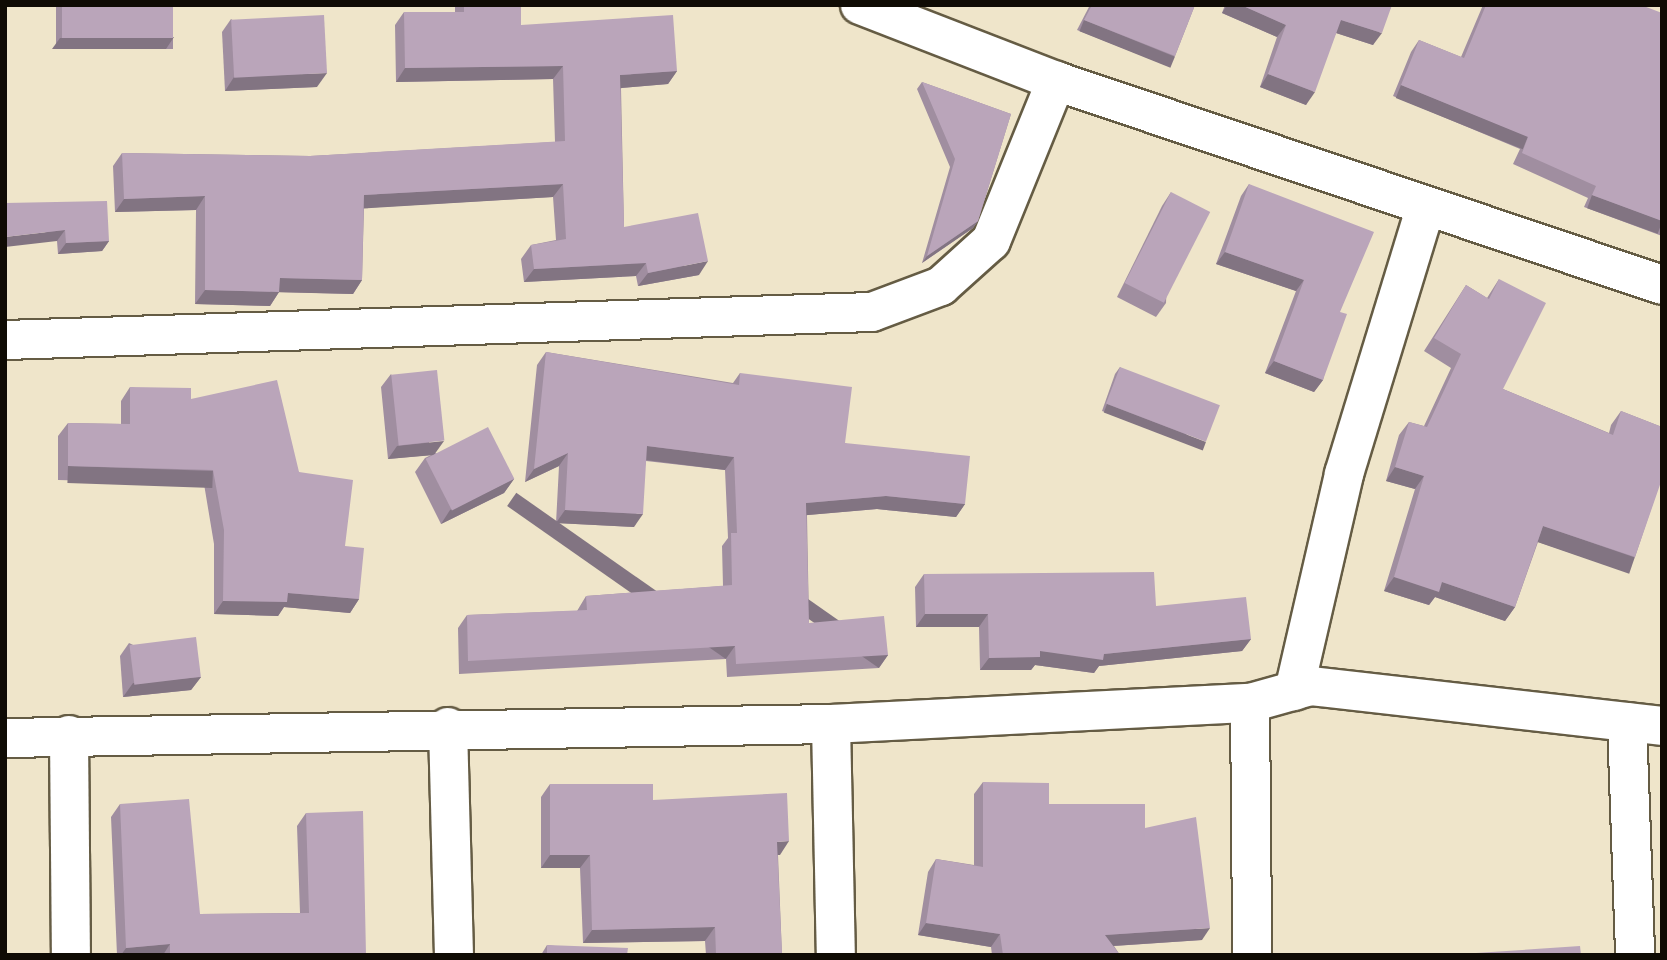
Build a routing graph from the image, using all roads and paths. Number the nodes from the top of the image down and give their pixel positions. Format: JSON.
{"nodes":[{"id":1,"x":860,"y":5,"type":"edge"},
{"id":2,"x":1056,"y":81,"type":"junction"},
{"id":3,"x":1425,"y":209,"type":"junction"},
{"id":4,"x":1662,"y":285,"type":"edge"},
{"id":5,"x":5,"y":340,"type":"edge"},
{"id":6,"x":1294,"y":691,"type":"junction"},
{"id":7,"x":1250,"y":703,"type":"junction"},
{"id":8,"x":831,"y":724,"type":"junction"},
{"id":9,"x":1645,"y":724,"type":"edge"},
{"id":10,"x":448,"y":727,"type":"junction"},
{"id":11,"x":69,"y":735,"type":"junction"},
{"id":12,"x":5,"y":738,"type":"edge"},
{"id":13,"x":71,"y":955,"type":"edge"},
{"id":14,"x":454,"y":955,"type":"edge"},
{"id":15,"x":836,"y":955,"type":"edge"},
{"id":16,"x":1252,"y":955,"type":"edge"},
{"id":17,"x":1635,"y":955,"type":"edge"}],
"edges":[{"from":1,"to":2,"type":"street"},
{"from":2,"to":3,"type":"street"},
{"from":2,"to":5,"type":"street"},
{"from":3,"to":4,"type":"street"},
{"from":3,"to":6,"type":"street"},
{"from":6,"to":7,"type":"street"},
{"from":6,"to":9,"type":"street"},
{"from":7,"to":8,"type":"street"},
{"from":7,"to":16,"type":"street"},
{"from":8,"to":10,"type":"street"},
{"from":8,"to":15,"type":"street"},
{"from":9,"to":17,"type":"street"},
{"from":10,"to":11,"type":"street"},
{"from":10,"to":14,"type":"street"},
{"from":11,"to":12,"type":"street"},
{"from":11,"to":13,"type":"street"}]}
